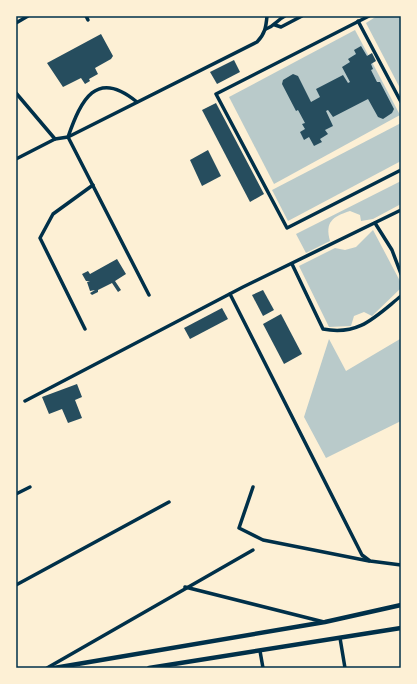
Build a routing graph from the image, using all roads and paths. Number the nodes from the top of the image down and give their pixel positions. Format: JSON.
{"nodes":[{"id":1,"x":28,"y":16,"type":"edge"},
{"id":2,"x":267,"y":16,"type":"edge"},
{"id":3,"x":285,"y":16,"type":"edge"},
{"id":4,"x":302,"y":16,"type":"edge"},
{"id":5,"x":369,"y":16,"type":"edge"},
{"id":6,"x":358,"y":21,"type":"junction"},
{"id":7,"x":16,"y":23,"type":"edge"},
{"id":8,"x":275,"y":25,"type":"junction"},
{"id":9,"x":266,"y":29,"type":"junction"},
{"id":10,"x":16,"y":93,"type":"edge"},
{"id":11,"x":137,"y":102,"type":"junction"},
{"id":12,"x":401,"y":102,"type":"edge"},
{"id":13,"x":68,"y":137,"type":"junction"},
{"id":14,"x":55,"y":139,"type":"junction"},
{"id":15,"x":16,"y":159,"type":"edge"},
{"id":16,"x":401,"y":170,"type":"edge"},
{"id":17,"x":93,"y":185,"type":"junction"},
{"id":18,"x":401,"y":210,"type":"edge"},
{"id":19,"x":376,"y":223,"type":"junction"},
{"id":20,"x":292,"y":264,"type":"junction"},
{"id":21,"x":401,"y":274,"type":"edge"},
{"id":22,"x":230,"y":294,"type":"junction"},
{"id":23,"x":150,"y":295,"type":"dead end"},
{"id":24,"x":401,"y":296,"type":"edge"},
{"id":25,"x":85,"y":329,"type":"dead end"},
{"id":26,"x":25,"y":401,"type":"dead end"},
{"id":27,"x":30,"y":487,"type":"dead end"},
{"id":28,"x":253,"y":487,"type":"dead end"},
{"id":29,"x":16,"y":494,"type":"edge"},
{"id":30,"x":169,"y":502,"type":"dead end"},
{"id":31,"x":253,"y":550,"type":"dead end"},
{"id":32,"x":370,"y":561,"type":"junction"},
{"id":33,"x":401,"y":565,"type":"edge"},
{"id":34,"x":16,"y":585,"type":"edge"},
{"id":35,"x":185,"y":588,"type":"junction"},
{"id":36,"x":401,"y":605,"type":"edge"},
{"id":37,"x":325,"y":622,"type":"junction"},
{"id":38,"x":401,"y":628,"type":"edge"},
{"id":39,"x":340,"y":638,"type":"junction"},
{"id":40,"x":260,"y":651,"type":"junction"},
{"id":41,"x":176,"y":666,"type":"edge"},
{"id":42,"x":48,"y":668,"type":"edge"},
{"id":43,"x":54,"y":668,"type":"edge"},
{"id":44,"x":149,"y":668,"type":"edge"},
{"id":45,"x":263,"y":668,"type":"edge"},
{"id":46,"x":345,"y":668,"type":"edge"}],
"edges":[{"from":1,"to":7,"type":"street"},
{"from":2,"to":9,"type":"street"},
{"from":3,"to":8,"type":"street"},
{"from":4,"to":8,"type":"street"},
{"from":5,"to":6,"type":"street"},
{"from":6,"to":12,"type":"street"},
{"from":6,"to":16,"type":"street"},
{"from":8,"to":9,"type":"street"},
{"from":9,"to":11,"type":"street"},
{"from":10,"to":14,"type":"street"},
{"from":11,"to":13,"type":"street"},
{"from":11,"to":13,"type":"street"},
{"from":13,"to":14,"type":"street"},
{"from":13,"to":17,"type":"street"},
{"from":14,"to":15,"type":"street"},
{"from":17,"to":23,"type":"street"},
{"from":17,"to":25,"type":"street"},
{"from":18,"to":19,"type":"street"},
{"from":19,"to":20,"type":"street"},
{"from":19,"to":21,"type":"street"},
{"from":20,"to":22,"type":"street"},
{"from":20,"to":24,"type":"street"},
{"from":22,"to":26,"type":"street"},
{"from":22,"to":32,"type":"street"},
{"from":27,"to":29,"type":"street"},
{"from":28,"to":32,"type":"street"},
{"from":30,"to":34,"type":"street"},
{"from":31,"to":35,"type":"street"},
{"from":32,"to":33,"type":"street"},
{"from":35,"to":37,"type":"street"},
{"from":35,"to":42,"type":"street"},
{"from":36,"to":37,"type":"street"},
{"from":37,"to":43,"type":"street"},
{"from":38,"to":39,"type":"street"},
{"from":39,"to":40,"type":"street"},
{"from":39,"to":46,"type":"street"},
{"from":40,"to":41,"type":"street"},
{"from":40,"to":45,"type":"street"},
{"from":41,"to":44,"type":"street"}]}
